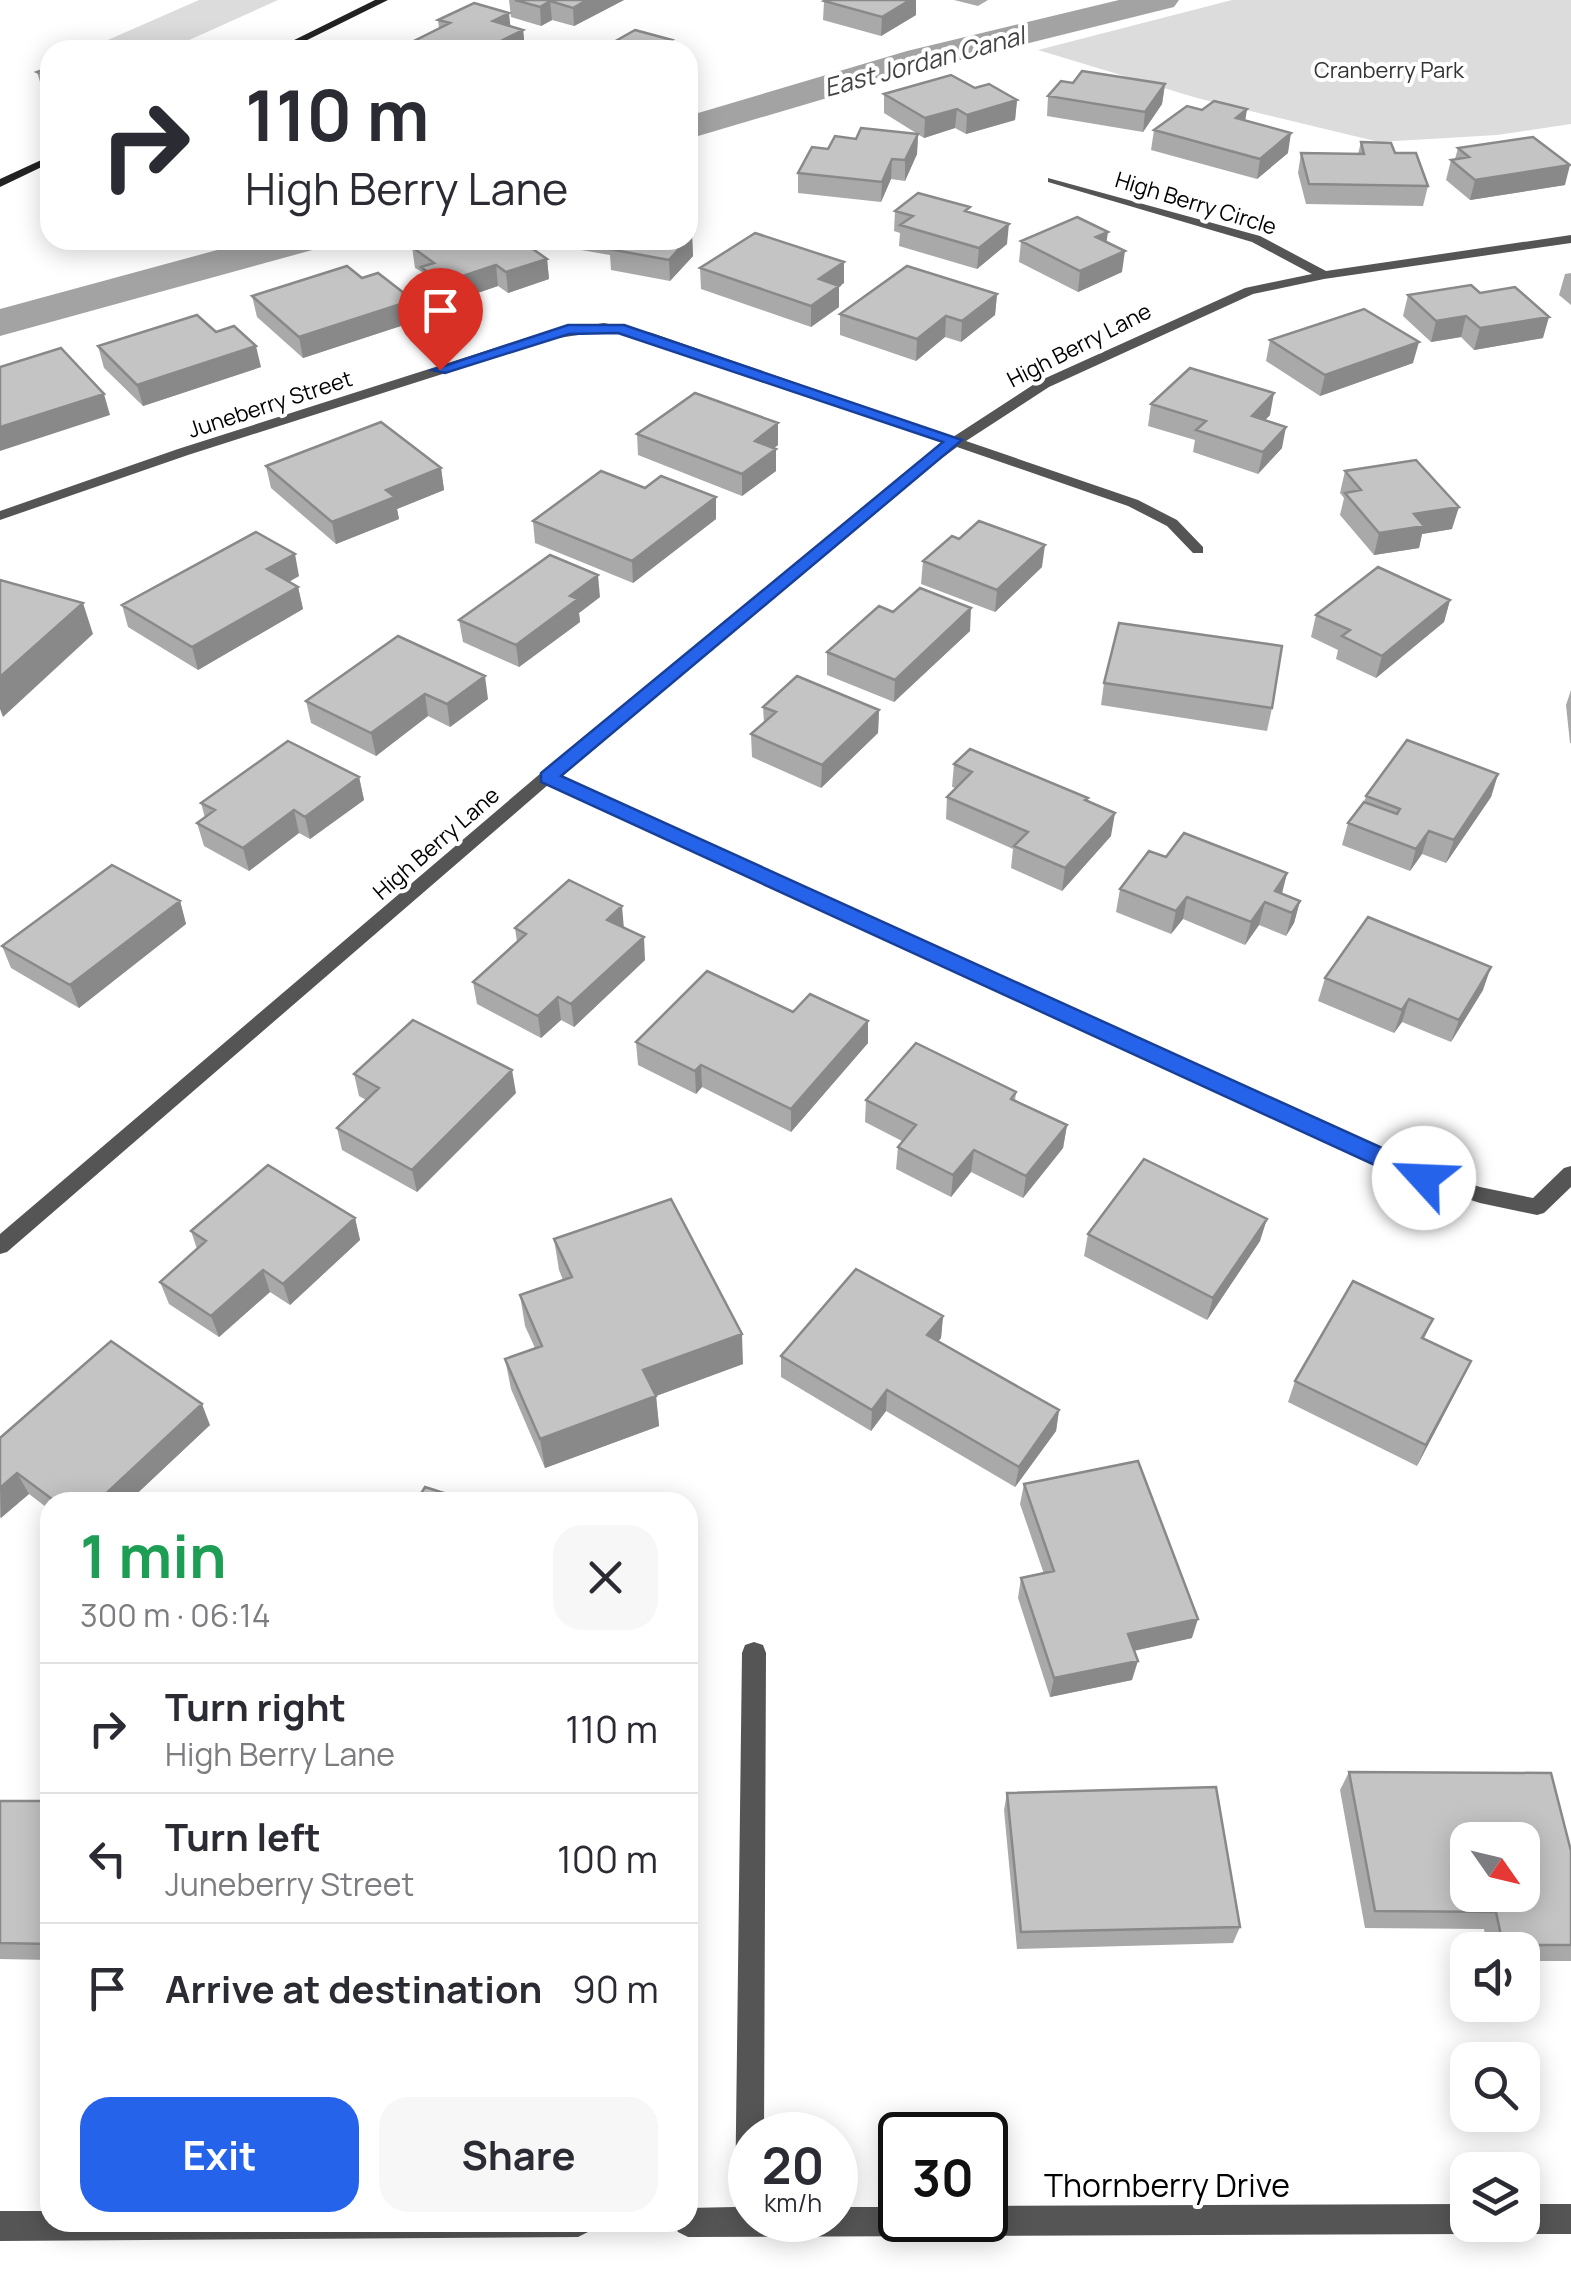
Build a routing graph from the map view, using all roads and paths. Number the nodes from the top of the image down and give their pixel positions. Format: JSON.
{"nodes":[{"id":1,"x":383,"y":0,"type":"edge"},
{"id":2,"x":299,"y":40,"type":"edge"},
{"id":3,"x":40,"y":164,"type":"edge"},
{"id":4,"x":1052,"y":180,"type":"dead end"},
{"id":5,"x":0,"y":183,"type":"edge"},
{"id":6,"x":1571,"y":240,"type":"edge"},
{"id":7,"x":1324,"y":275,"type":"junction"},
{"id":8,"x":954,"y":440,"type":"junction"},
{"id":9,"x":0,"y":516,"type":"edge"},
{"id":10,"x":1198,"y":550,"type":"dead end"},
{"id":11,"x":548,"y":777,"type":"junction"},
{"id":12,"x":1571,"y":1174,"type":"edge"},
{"id":13,"x":0,"y":1246,"type":"edge"},
{"id":14,"x":754,"y":1653,"type":"dead end"},
{"id":15,"x":750,"y":2112,"type":"edge"},
{"id":16,"x":1450,"y":2219,"type":"edge"},
{"id":17,"x":1540,"y":2219,"type":"edge"},
{"id":18,"x":1571,"y":2219,"type":"edge"},
{"id":19,"x":698,"y":2222,"type":"edge"},
{"id":20,"x":728,"y":2222,"type":"edge"},
{"id":21,"x":858,"y":2222,"type":"edge"},
{"id":22,"x":0,"y":2226,"type":"edge"},
{"id":23,"x":40,"y":2226,"type":"edge"}],
"edges":[{"from":1,"to":2,"type":"street"},
{"from":3,"to":5,"type":"street"},
{"from":4,"to":7,"type":"street","name":"High Berry Circle"},
{"from":6,"to":7,"type":"street","name":"High Berry Lane"},
{"from":7,"to":8,"type":"street","name":"High Berry Lane"},
{"from":8,"to":9,"type":"street","name":"Juneberry Street"},
{"from":8,"to":10,"type":"street","name":"Juneberry Street"},
{"from":8,"to":11,"type":"street","name":"High Berry Lane"},
{"from":11,"to":12,"type":"street"},
{"from":11,"to":13,"type":"street","name":"High Berry Lane"},
{"from":14,"to":15,"type":"street"},
{"from":16,"to":21,"type":"street","name":"Thornberry Drive"},
{"from":17,"to":18,"type":"street"},
{"from":19,"to":20,"type":"street","name":"Thornberry Drive"},
{"from":22,"to":23,"type":"street"}]}
